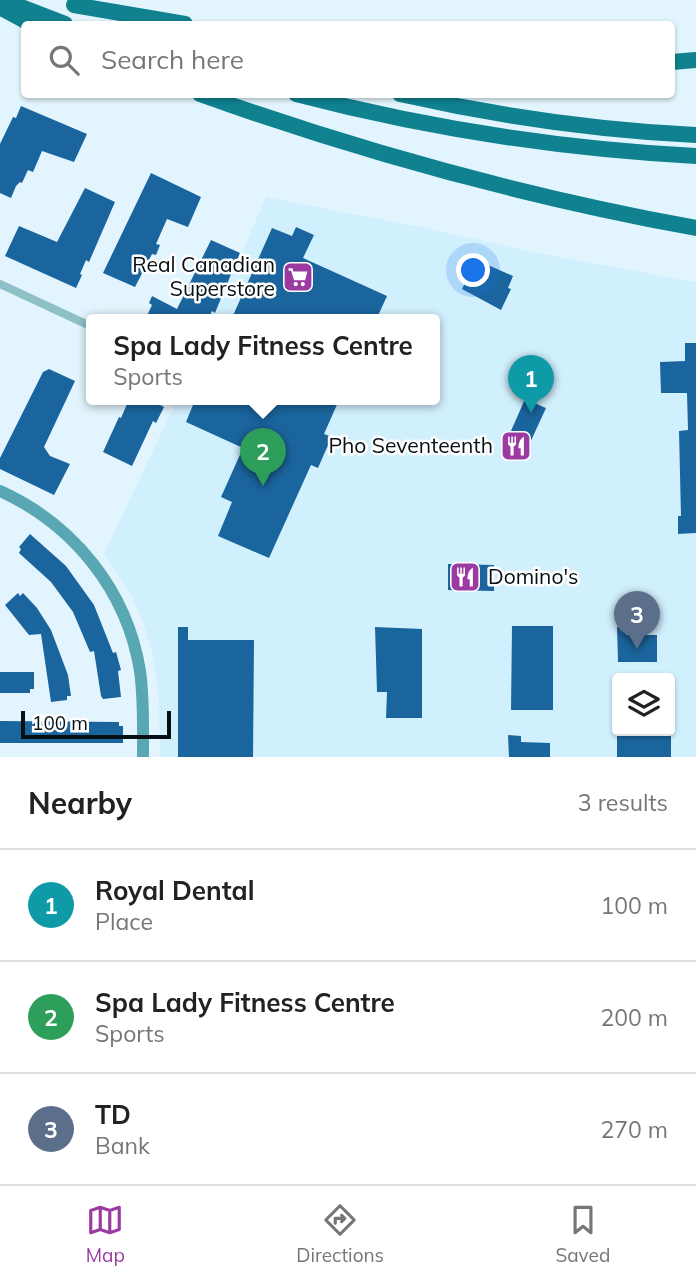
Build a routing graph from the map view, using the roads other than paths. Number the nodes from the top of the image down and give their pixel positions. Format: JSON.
{"nodes":[{"id":1,"x":3,"y":0,"type":"edge"},
{"id":2,"x":68,"y":2,"type":"edge"},
{"id":3,"x":0,"y":8,"type":"edge"},
{"id":4,"x":25,"y":21,"type":"edge"},
{"id":5,"x":57,"y":21,"type":"edge"},
{"id":6,"x":127,"y":21,"type":"edge"},
{"id":7,"x":169,"y":21,"type":"edge"},
{"id":8,"x":696,"y":62,"type":"edge"},
{"id":9,"x":675,"y":64,"type":"edge"},
{"id":10,"x":212,"y":98,"type":"edge"},
{"id":11,"x":315,"y":98,"type":"edge"},
{"id":12,"x":418,"y":98,"type":"edge"},
{"id":13,"x":696,"y":135,"type":"edge"},
{"id":14,"x":696,"y":156,"type":"edge"},
{"id":15,"x":696,"y":228,"type":"edge"},
{"id":16,"x":0,"y":284,"type":"edge"},
{"id":17,"x":86,"y":324,"type":"dead end"},
{"id":18,"x":0,"y":491,"type":"edge"},
{"id":19,"x":143,"y":757,"type":"edge"}],
"edges":[{"from":1,"to":5,"type":"highway"},
{"from":2,"to":6,"type":"highway"},
{"from":2,"to":7,"type":"highway"},
{"from":3,"to":4,"type":"highway"},
{"from":8,"to":9,"type":"highway"},
{"from":10,"to":15,"type":"highway"},
{"from":11,"to":14,"type":"highway"},
{"from":12,"to":13,"type":"highway"},
{"from":16,"to":17,"type":"street"},
{"from":18,"to":19,"type":"street"}]}
